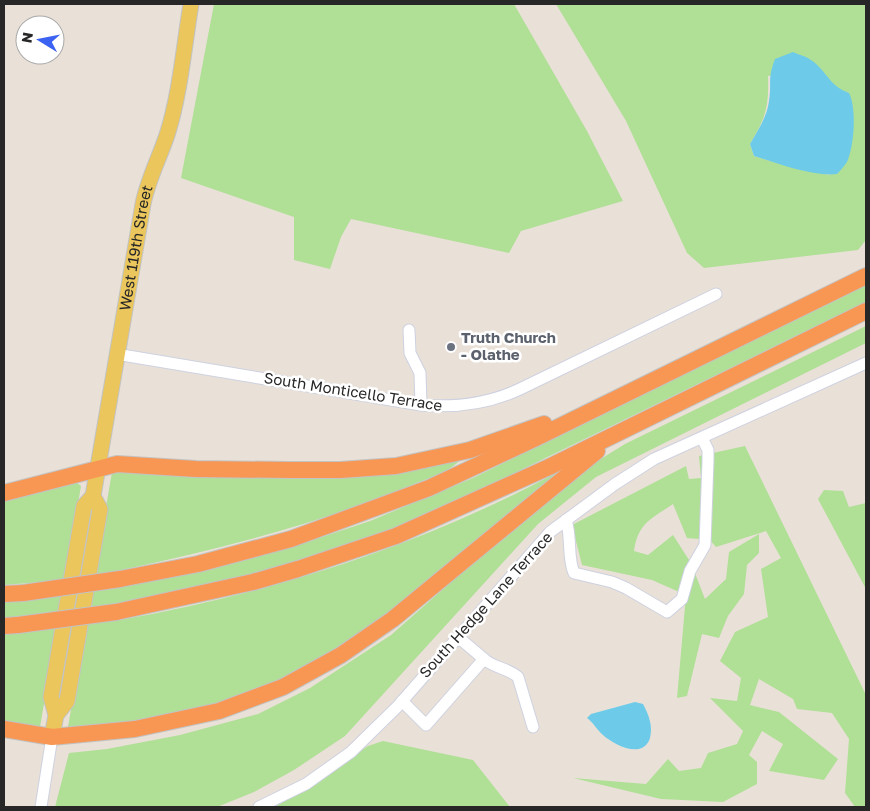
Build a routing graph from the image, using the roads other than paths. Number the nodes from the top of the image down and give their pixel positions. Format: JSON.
{"nodes":[{"id":1,"x":191,"y":4,"type":"edge"},
{"id":2,"x":866,"y":276,"type":"edge"},
{"id":3,"x":716,"y":294,"type":"dead end"},
{"id":4,"x":866,"y":311,"type":"edge"},
{"id":5,"x":409,"y":330,"type":"dead end"},
{"id":6,"x":116,"y":354,"type":"junction"},
{"id":7,"x":866,"y":363,"type":"edge"},
{"id":8,"x":612,"y":400,"type":"junction"},
{"id":9,"x":421,"y":405,"type":"junction"},
{"id":10,"x":625,"y":429,"type":"junction"},
{"id":11,"x":702,"y":438,"type":"junction"},
{"id":12,"x":98,"y":469,"type":"junction"},
{"id":13,"x":4,"y":493,"type":"edge"},
{"id":14,"x":566,"y":520,"type":"junction"},
{"id":15,"x":4,"y":594,"type":"edge"},
{"id":16,"x":11,"y":625,"type":"edge"},
{"id":17,"x":458,"y":636,"type":"junction"},
{"id":18,"x":484,"y":659,"type":"junction"},
{"id":19,"x":402,"y":701,"type":"junction"},
{"id":20,"x":533,"y":727,"type":"dead end"},
{"id":21,"x":4,"y":729,"type":"edge"},
{"id":22,"x":52,"y":737,"type":"junction"},
{"id":23,"x":41,"y":807,"type":"edge"},
{"id":24,"x":259,"y":807,"type":"edge"}],
"edges":[{"from":1,"to":6,"type":"main road","name":"West 119th Street"},
{"from":2,"to":8,"type":"highway"},
{"from":3,"to":9,"type":"street","name":"South Monticello Terrace"},
{"from":4,"to":10,"type":"highway"},
{"from":5,"to":9,"type":"street"},
{"from":6,"to":9,"type":"street","name":"South Monticello Terrace"},
{"from":6,"to":12,"type":"main road","name":"West 119th Street"},
{"from":7,"to":11,"type":"street","name":"South Hedge Lane Terrace"},
{"from":8,"to":12,"type":"highway"},
{"from":8,"to":15,"type":"highway","bridge":true},
{"from":10,"to":16,"type":"highway","bridge":true},
{"from":10,"to":22,"type":"highway"},
{"from":11,"to":14,"type":"street","name":"South Hedge Lane Terrace"},
{"from":11,"to":14,"type":"street"},
{"from":12,"to":13,"type":"highway"},
{"from":12,"to":22,"type":"main road","name":"West 119th Street"},
{"from":14,"to":17,"type":"street","name":"South Hedge Lane Terrace"},
{"from":17,"to":18,"type":"street"},
{"from":17,"to":19,"type":"street","name":"South Hedge Lane Terrace"},
{"from":18,"to":19,"type":"street"},
{"from":18,"to":20,"type":"street"},
{"from":19,"to":24,"type":"street","name":"South Hedge Lane Terrace"},
{"from":21,"to":22,"type":"highway"},
{"from":22,"to":23,"type":"street","name":"West 119th Street"}]}
